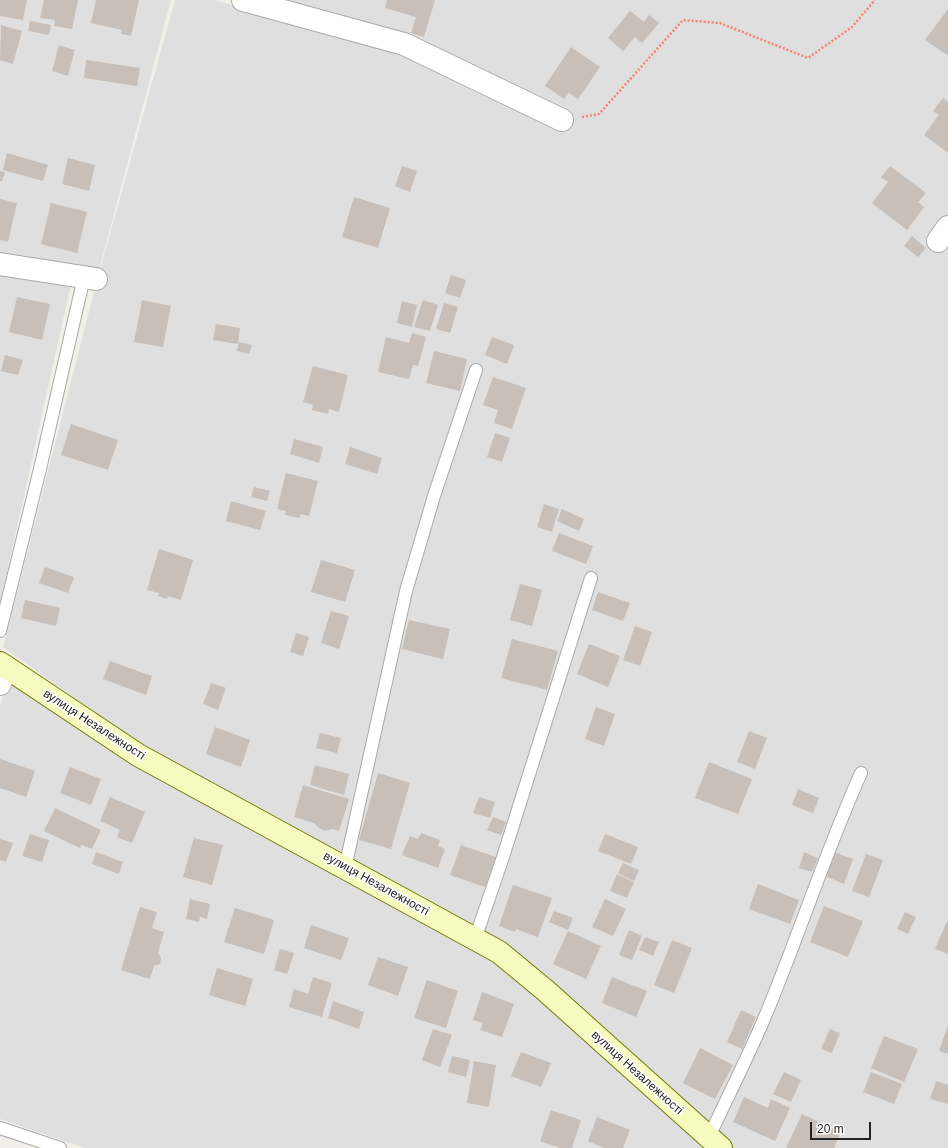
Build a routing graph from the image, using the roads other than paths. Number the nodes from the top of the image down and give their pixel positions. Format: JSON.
{"nodes":[{"id":1,"x":243,"y":0,"type":"edge"},
{"id":2,"x":562,"y":120,"type":"road end"},
{"id":3,"x":0,"y":264,"type":"edge"},
{"id":4,"x":90,"y":278,"type":"joint"},
{"id":5,"x":476,"y":370,"type":"dead end"},
{"id":6,"x":591,"y":578,"type":"dead end"},
{"id":7,"x":0,"y":631,"type":"edge"},
{"id":8,"x":2,"y":671,"type":"edge"},
{"id":9,"x":861,"y":773,"type":"dead end"},
{"id":10,"x":345,"y":868,"type":"junction"},
{"id":11,"x":475,"y":939,"type":"junction"},
{"id":12,"x":0,"y":1128,"type":"edge"},
{"id":13,"x":715,"y":1143,"type":"edge"},
{"id":14,"x":60,"y":1148,"type":"edge"}],
"edges":[{"from":1,"to":2,"type":"street"},
{"from":3,"to":4,"type":"street"},
{"from":4,"to":7,"type":"lane"},
{"from":5,"to":10,"type":"lane"},
{"from":6,"to":11,"type":"lane"},
{"from":8,"to":10,"type":"street","name":"вулиця Незалежності"},
{"from":9,"to":13,"type":"lane"},
{"from":10,"to":11,"type":"street","name":"вулиця Незалежності"},
{"from":11,"to":13,"type":"street","name":"вулиця Незалежності"},
{"from":12,"to":14,"type":"lane"}]}
